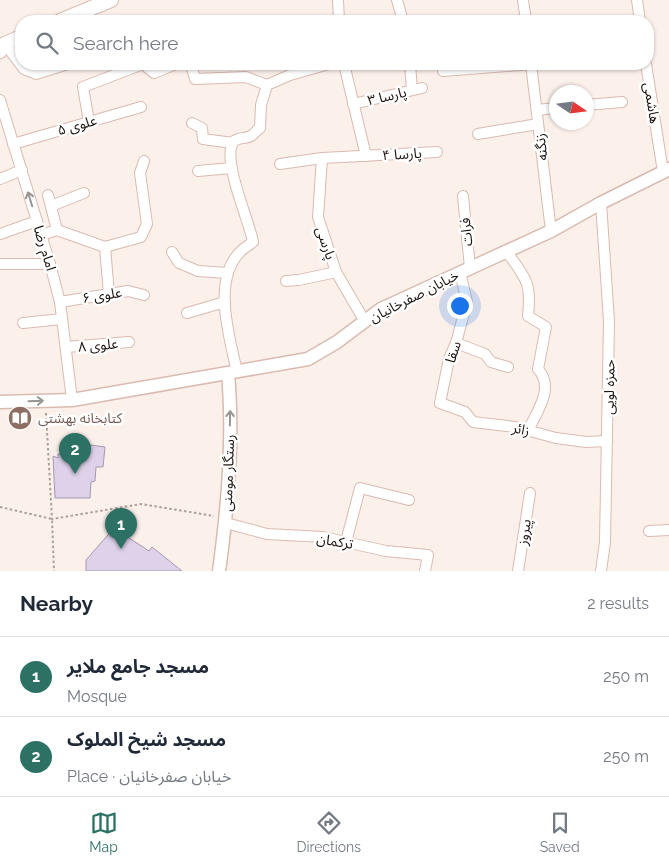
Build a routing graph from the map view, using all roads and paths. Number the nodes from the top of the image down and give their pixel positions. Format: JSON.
{"nodes":[{"id":1,"x":111,"y":0,"type":"edge"},
{"id":2,"x":338,"y":0,"type":"edge"},
{"id":3,"x":397,"y":0,"type":"edge"},
{"id":4,"x":523,"y":0,"type":"edge"},
{"id":5,"x":637,"y":0,"type":"edge"},
{"id":6,"x":75,"y":15,"type":"edge"},
{"id":7,"x":339,"y":15,"type":"edge"},
{"id":8,"x":401,"y":15,"type":"edge"},
{"id":9,"x":525,"y":15,"type":"edge"},
{"id":10,"x":639,"y":15,"type":"edge"},
{"id":11,"x":15,"y":40,"type":"edge"},
{"id":12,"x":2,"y":48,"type":"edge"},
{"id":13,"x":15,"y":60,"type":"edge"},
{"id":14,"x":26,"y":70,"type":"edge"},
{"id":15,"x":49,"y":70,"type":"edge"},
{"id":16,"x":127,"y":70,"type":"edge"},
{"id":17,"x":150,"y":70,"type":"edge"},
{"id":18,"x":161,"y":70,"type":"edge"},
{"id":19,"x":193,"y":70,"type":"edge"},
{"id":20,"x":308,"y":70,"type":"edge"},
{"id":21,"x":345,"y":70,"type":"edge"},
{"id":22,"x":412,"y":70,"type":"edge"},
{"id":23,"x":456,"y":70,"type":"edge"},
{"id":24,"x":533,"y":70,"type":"edge"},
{"id":25,"x":647,"y":70,"type":"edge"},
{"id":26,"x":443,"y":71,"type":"dead end"},
{"id":27,"x":267,"y":85,"type":"junction"},
{"id":28,"x":0,"y":100,"type":"edge"},
{"id":29,"x":622,"y":102,"type":"dead end"},
{"id":30,"x":353,"y":104,"type":"junction"},
{"id":31,"x":594,"y":104,"type":"edge"},
{"id":32,"x":141,"y":107,"type":"dead end"},
{"id":33,"x":549,"y":109,"type":"edge"},
{"id":34,"x":536,"y":110,"type":"junction"},
{"id":35,"x":89,"y":122,"type":"junction"},
{"id":36,"x":192,"y":123,"type":"dead end"},
{"id":37,"x":538,"y":124,"type":"junction"},
{"id":38,"x":478,"y":134,"type":"dead end"},
{"id":39,"x":233,"y":143,"type":"junction"},
{"id":40,"x":14,"y":144,"type":"junction"},
{"id":41,"x":437,"y":152,"type":"dead end"},
{"id":42,"x":366,"y":156,"type":"junction"},
{"id":43,"x":322,"y":158,"type":"junction"},
{"id":44,"x":144,"y":161,"type":"dead end"},
{"id":45,"x":280,"y":164,"type":"dead end"},
{"id":46,"x":232,"y":168,"type":"junction"},
{"id":47,"x":22,"y":170,"type":"junction"},
{"id":48,"x":666,"y":170,"type":"edge"},
{"id":49,"x":198,"y":171,"type":"dead end"},
{"id":50,"x":0,"y":178,"type":"edge"},
{"id":51,"x":84,"y":193,"type":"dead end"},
{"id":52,"x":48,"y":195,"type":"dead end"},
{"id":53,"x":463,"y":196,"type":"dead end"},
{"id":54,"x":601,"y":203,"type":"junction"},
{"id":55,"x":51,"y":206,"type":"junction"},
{"id":56,"x":37,"y":221,"type":"junction"},
{"id":57,"x":57,"y":230,"type":"junction"},
{"id":58,"x":551,"y":231,"type":"junction"},
{"id":59,"x":0,"y":234,"type":"edge"},
{"id":60,"x":41,"y":235,"type":"junction"},
{"id":61,"x":105,"y":247,"type":"junction"},
{"id":62,"x":506,"y":251,"type":"junction"},
{"id":63,"x":172,"y":252,"type":"dead end"},
{"id":64,"x":0,"y":264,"type":"edge"},
{"id":65,"x":50,"y":264,"type":"junction"},
{"id":66,"x":465,"y":270,"type":"junction"},
{"id":67,"x":336,"y":272,"type":"junction"},
{"id":68,"x":228,"y":273,"type":"junction"},
{"id":69,"x":286,"y":281,"type":"dead end"},
{"id":70,"x":109,"y":294,"type":"junction"},
{"id":71,"x":144,"y":295,"type":"dead end"},
{"id":72,"x":60,"y":302,"type":"junction"},
{"id":73,"x":225,"y":302,"type":"junction"},
{"id":74,"x":187,"y":312,"type":"dead end"},
{"id":75,"x":62,"y":319,"type":"junction"},
{"id":76,"x":364,"y":320,"type":"junction"},
{"id":77,"x":23,"y":322,"type":"dead end"},
{"id":78,"x":129,"y":342,"type":"dead end"},
{"id":79,"x":456,"y":343,"type":"junction"},
{"id":80,"x":66,"y":348,"type":"junction"},
{"id":81,"x":508,"y":367,"type":"dead end"},
{"id":82,"x":233,"y":373,"type":"junction"},
{"id":83,"x":72,"y":400,"type":"junction"},
{"id":84,"x":46,"y":401,"type":"junction"},
{"id":85,"x":0,"y":402,"type":"edge"},
{"id":86,"x":440,"y":403,"type":"joint"},
{"id":87,"x":528,"y":431,"type":"junction"},
{"id":88,"x":607,"y":441,"type":"junction"},
{"id":89,"x":530,"y":493,"type":"dead end"},
{"id":90,"x":408,"y":500,"type":"dead end"},
{"id":91,"x":0,"y":507,"type":"edge"},
{"id":92,"x":52,"y":519,"type":"junction"},
{"id":93,"x":226,"y":520,"type":"junction"},
{"id":94,"x":669,"y":530,"type":"edge"},
{"id":95,"x":649,"y":531,"type":"dead end"},
{"id":96,"x":346,"y":542,"type":"junction"},
{"id":97,"x":54,"y":571,"type":"edge"},
{"id":98,"x":219,"y":571,"type":"edge"},
{"id":99,"x":425,"y":571,"type":"edge"},
{"id":100,"x":518,"y":571,"type":"edge"},
{"id":101,"x":601,"y":571,"type":"edge"}],
"edges":[{"from":1,"to":6,"type":"main road"},
{"from":2,"to":7,"type":"street"},
{"from":3,"to":8,"type":"street"},
{"from":4,"to":9,"type":"street"},
{"from":5,"to":10,"type":"street"},
{"from":11,"to":12,"type":"main road"},
{"from":12,"to":13,"type":"street"},
{"from":14,"to":15,"type":"street"},
{"from":16,"to":35,"type":"street"},
{"from":17,"to":18,"type":"street"},
{"from":19,"to":27,"type":"street"},
{"from":20,"to":27,"type":"street"},
{"from":21,"to":30,"type":"street"},
{"from":22,"to":30,"type":"street","name":"پارسا ۳"},
{"from":23,"to":26,"type":"street"},
{"from":24,"to":34,"type":"street","name":"زنگنه"},
{"from":25,"to":48,"type":"street","name":"هاشمی"},
{"from":27,"to":39,"type":"street"},
{"from":28,"to":40,"type":"street","name":"امام رضا"},
{"from":29,"to":31,"type":"street"},
{"from":30,"to":42,"type":"street"},
{"from":32,"to":35,"type":"street","name":"علوی ۵"},
{"from":33,"to":34,"type":"street"},
{"from":34,"to":37,"type":"street","name":"زنگنه"},
{"from":35,"to":40,"type":"street","name":"علوی ۵"},
{"from":36,"to":39,"type":"street"},
{"from":37,"to":38,"type":"street"},
{"from":37,"to":58,"type":"street","name":"زنگنه"},
{"from":39,"to":46,"type":"street"},
{"from":40,"to":47,"type":"street","name":"امام رضا"},
{"from":41,"to":42,"type":"street","name":"پارسا ۴"},
{"from":42,"to":43,"type":"street","name":"پارسا ۴"},
{"from":43,"to":45,"type":"street","name":"پارسا ۴"},
{"from":43,"to":67,"type":"street","name":"پارسی"},
{"from":44,"to":61,"type":"street"},
{"from":46,"to":49,"type":"street"},
{"from":46,"to":68,"type":"street"},
{"from":47,"to":50,"type":"street"},
{"from":56,"to":47,"type":"street","name":"امام رضا","one_way":true},
{"from":48,"to":54,"type":"street","name":"خیابان صفرخانیان"},
{"from":51,"to":55,"type":"street"},
{"from":52,"to":55,"type":"street"},
{"from":53,"to":66,"type":"street","name":"فرات"},
{"from":54,"to":58,"type":"street","name":"خیابان صفرخانیان"},
{"from":54,"to":88,"type":"street","name":"حمزه لویی"},
{"from":55,"to":57,"type":"street"},
{"from":56,"to":59,"type":"street"},
{"from":56,"to":60,"type":"street","name":"امام رضا"},
{"from":57,"to":60,"type":"street"},
{"from":57,"to":61,"type":"street"},
{"from":58,"to":62,"type":"street","name":"خیابان صفرخانیان"},
{"from":60,"to":65,"type":"street","name":"امام رضا"},
{"from":61,"to":70,"type":"street"},
{"from":62,"to":66,"type":"street","name":"خیابان صفرخانیان"},
{"from":62,"to":87,"type":"street"},
{"from":63,"to":68,"type":"street"},
{"from":64,"to":65,"type":"street"},
{"from":65,"to":72,"type":"street","name":"امام رضا"},
{"from":66,"to":76,"type":"street","name":"خیابان صفرخانیان"},
{"from":66,"to":79,"type":"street","name":"سقا"},
{"from":67,"to":69,"type":"street"},
{"from":67,"to":76,"type":"street","name":"پارسی"},
{"from":68,"to":73,"type":"street"},
{"from":70,"to":71,"type":"street","name":"علوی ۶"},
{"from":70,"to":72,"type":"street","name":"علوی ۶"},
{"from":72,"to":75,"type":"street","name":"امام رضا"},
{"from":73,"to":74,"type":"street"},
{"from":73,"to":82,"type":"street"},
{"from":75,"to":77,"type":"street"},
{"from":75,"to":80,"type":"street","name":"امام رضا"},
{"from":76,"to":82,"type":"street","name":"خیابان صفرخانیان"},
{"from":78,"to":80,"type":"street","name":"علوی ۸"},
{"from":79,"to":81,"type":"street"},
{"from":79,"to":86,"type":"street","name":"سقا"},
{"from":80,"to":83,"type":"street","name":"امام رضا"},
{"from":82,"to":83,"type":"street","name":"خیابان صفرخانیان"},
{"from":93,"to":82,"type":"street","name":"رستگار مومنی","one_way":true},
{"from":83,"to":84,"type":"street","name":"خیابان صفرخانیان"},
{"from":85,"to":84,"type":"street","name":"خیابان صفرخانیان","one_way":true},
{"from":84,"to":92,"type":"path"},
{"from":86,"to":87,"type":"street","name":"زائر"},
{"from":87,"to":88,"type":"street","name":"زائر"},
{"from":88,"to":101,"type":"street","name":"حمزه لویی"},
{"from":89,"to":100,"type":"street","name":"پیروز"},
{"from":90,"to":96,"type":"street"},
{"from":91,"to":92,"type":"path"},
{"from":92,"to":93,"type":"path"},
{"from":92,"to":97,"type":"path"},
{"from":93,"to":96,"type":"street","name":"ترکمان"},
{"from":93,"to":98,"type":"street","name":"رستگار مومنی"},
{"from":94,"to":95,"type":"street"},
{"from":96,"to":99,"type":"street","name":"ترکمان"}]}
